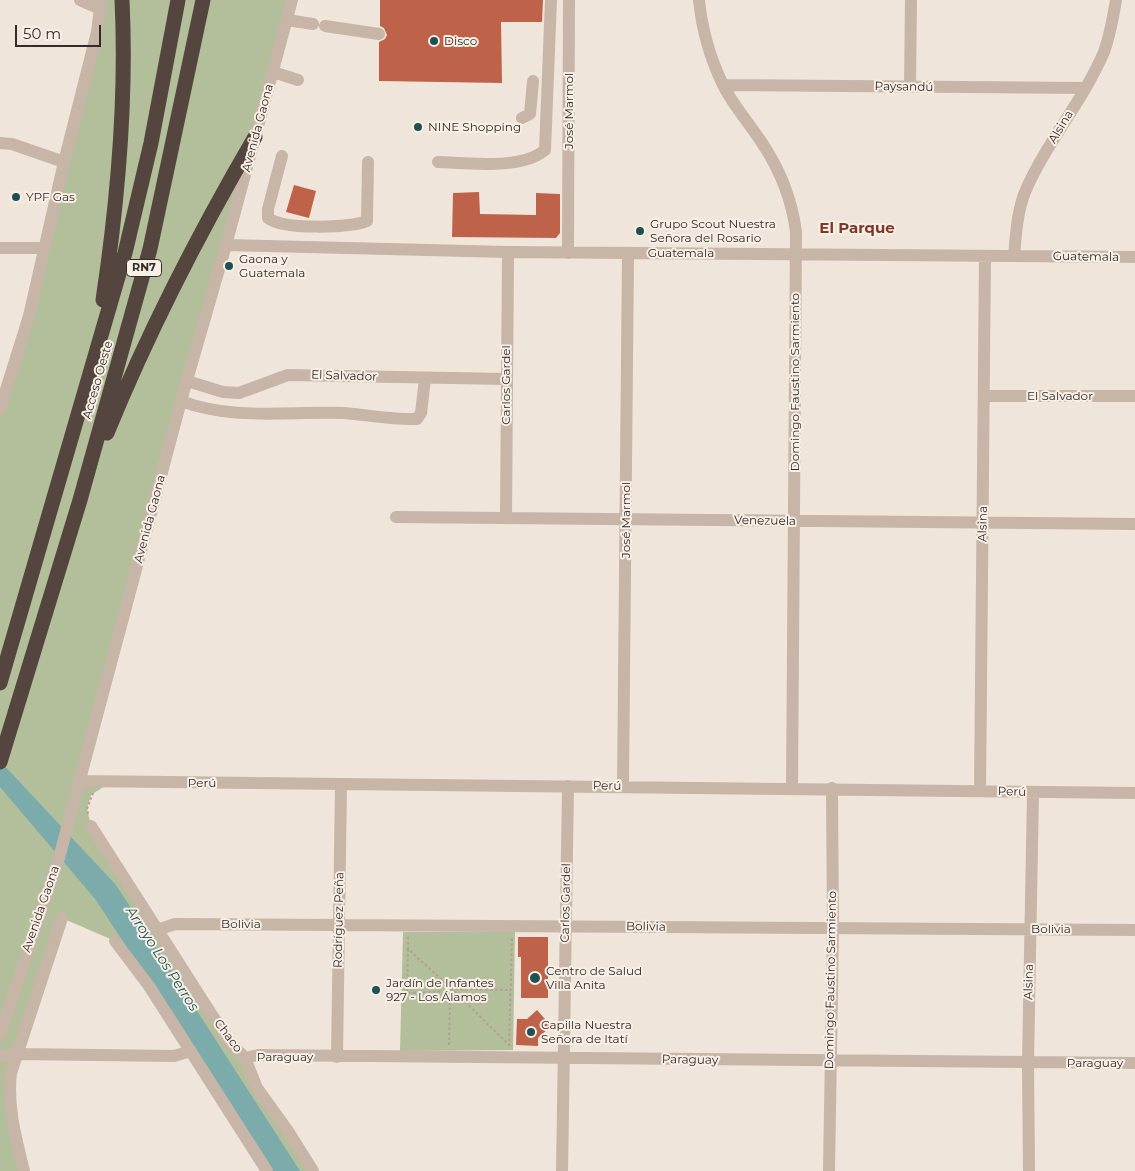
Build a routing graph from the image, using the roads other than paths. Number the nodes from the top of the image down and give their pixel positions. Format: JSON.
{"nodes":[{"id":1,"x":80,"y":0,"type":"edge"},
{"id":2,"x":122,"y":0,"type":"edge"},
{"id":3,"x":178,"y":0,"type":"edge"},
{"id":4,"x":203,"y":0,"type":"edge"},
{"id":5,"x":292,"y":0,"type":"edge"},
{"id":6,"x":551,"y":0,"type":"edge"},
{"id":7,"x":569,"y":0,"type":"edge"},
{"id":8,"x":699,"y":0,"type":"edge"},
{"id":9,"x":910,"y":0,"type":"edge"},
{"id":10,"x":1116,"y":0,"type":"edge"},
{"id":11,"x":101,"y":4,"type":"edge"},
{"id":12,"x":287,"y":20,"type":"junction"},
{"id":13,"x":380,"y":34,"type":"dead end"},
{"id":14,"x":273,"y":72,"type":"junction"},
{"id":15,"x":298,"y":80,"type":"dead end"},
{"id":16,"x":533,"y":81,"type":"dead end"},
{"id":17,"x":724,"y":85,"type":"junction"},
{"id":18,"x":910,"y":87,"type":"junction"},
{"id":19,"x":1085,"y":88,"type":"junction"},
{"id":20,"x":522,"y":118,"type":"dead end"},
{"id":21,"x":255,"y":137,"type":"junction"},
{"id":22,"x":0,"y":143,"type":"edge"},
{"id":23,"x":282,"y":156,"type":"dead end"},
{"id":24,"x":64,"y":162,"type":"junction"},
{"id":25,"x":368,"y":162,"type":"dead end"},
{"id":26,"x":438,"y":162,"type":"dead end"},
{"id":27,"x":226,"y":245,"type":"junction"},
{"id":28,"x":0,"y":248,"type":"edge"},
{"id":29,"x":45,"y":248,"type":"junction"},
{"id":30,"x":508,"y":252,"type":"junction"},
{"id":31,"x":568,"y":253,"type":"junction"},
{"id":32,"x":628,"y":253,"type":"junction"},
{"id":33,"x":796,"y":254,"type":"junction"},
{"id":34,"x":985,"y":256,"type":"junction"},
{"id":35,"x":1014,"y":256,"type":"junction"},
{"id":36,"x":1135,"y":257,"type":"edge"},
{"id":37,"x":93,"y":366,"type":"junction"},
{"id":38,"x":424,"y":379,"type":"junction"},
{"id":39,"x":506,"y":379,"type":"junction"},
{"id":40,"x":187,"y":381,"type":"junction"},
{"id":41,"x":984,"y":396,"type":"junction"},
{"id":42,"x":1135,"y":396,"type":"edge"},
{"id":43,"x":1,"y":401,"type":"edge"},
{"id":44,"x":181,"y":402,"type":"junction"},
{"id":45,"x":80,"y":500,"type":"junction"},
{"id":46,"x":396,"y":517,"type":"dead end"},
{"id":47,"x":506,"y":518,"type":"junction"},
{"id":48,"x":626,"y":519,"type":"junction"},
{"id":49,"x":794,"y":521,"type":"junction"},
{"id":50,"x":983,"y":523,"type":"junction"},
{"id":51,"x":1135,"y":524,"type":"edge"},
{"id":52,"x":0,"y":683,"type":"edge"},
{"id":53,"x":2,"y":755,"type":"edge"},
{"id":54,"x":79,"y":782,"type":"junction"},
{"id":55,"x":342,"y":784,"type":"junction"},
{"id":56,"x":568,"y":786,"type":"junction"},
{"id":57,"x":623,"y":786,"type":"junction"},
{"id":58,"x":792,"y":788,"type":"junction"},
{"id":59,"x":832,"y":788,"type":"junction"},
{"id":60,"x":980,"y":791,"type":"junction"},
{"id":61,"x":1033,"y":793,"type":"junction"},
{"id":62,"x":1135,"y":793,"type":"edge"},
{"id":63,"x":91,"y":826,"type":"road end"},
{"id":64,"x":62,"y":918,"type":"dead end"},
{"id":65,"x":339,"y":924,"type":"junction"},
{"id":66,"x":565,"y":926,"type":"junction"},
{"id":67,"x":834,"y":929,"type":"junction"},
{"id":68,"x":1030,"y":929,"type":"junction"},
{"id":69,"x":157,"y":930,"type":"junction"},
{"id":70,"x":1135,"y":930,"type":"edge"},
{"id":71,"x":115,"y":941,"type":"dead end"},
{"id":72,"x":0,"y":1035,"type":"edge"},
{"id":73,"x":191,"y":1051,"type":"junction"},
{"id":74,"x":18,"y":1054,"type":"junction"},
{"id":75,"x":0,"y":1056,"type":"edge"},
{"id":76,"x":337,"y":1057,"type":"junction"},
{"id":77,"x":245,"y":1058,"type":"junction"},
{"id":78,"x":562,"y":1058,"type":"junction"},
{"id":79,"x":830,"y":1062,"type":"junction"},
{"id":80,"x":1028,"y":1062,"type":"junction"},
{"id":81,"x":1135,"y":1063,"type":"edge"},
{"id":82,"x":24,"y":1171,"type":"edge"},
{"id":83,"x":267,"y":1171,"type":"edge"},
{"id":84,"x":313,"y":1171,"type":"edge"},
{"id":85,"x":562,"y":1171,"type":"edge"},
{"id":86,"x":829,"y":1171,"type":"edge"},
{"id":87,"x":1029,"y":1171,"type":"edge"}],
"edges":[{"from":1,"to":11,"type":"street"},
{"from":2,"to":37,"type":"highway"},
{"from":3,"to":37,"type":"highway","name":"Acceso Oeste","number":"RN7"},
{"from":4,"to":45,"type":"highway","name":"Acceso Oeste","number":"RN7"},
{"from":5,"to":12,"type":"street","name":"Avenida Gaona"},
{"from":6,"to":26,"type":"street"},
{"from":7,"to":31,"type":"street","name":"José Marmol"},
{"from":8,"to":17,"type":"street","name":"Domingo Faustino Sarmiento"},
{"from":9,"to":18,"type":"street"},
{"from":10,"to":19,"type":"street","name":"Alsina"},
{"from":11,"to":24,"type":"street"},
{"from":12,"to":13,"type":"street"},
{"from":12,"to":14,"type":"street","name":"Avenida Gaona"},
{"from":14,"to":15,"type":"street"},
{"from":14,"to":21,"type":"street","name":"Avenida Gaona"},
{"from":16,"to":20,"type":"street"},
{"from":17,"to":18,"type":"street","name":"Paysandú"},
{"from":17,"to":33,"type":"street","name":"Domingo Faustino Sarmiento"},
{"from":18,"to":19,"type":"street","name":"Paysandú"},
{"from":19,"to":35,"type":"street","name":"Alsina"},
{"from":21,"to":27,"type":"street","name":"Avenida Gaona"},
{"from":21,"to":45,"type":"highway"},
{"from":22,"to":24,"type":"street"},
{"from":23,"to":25,"type":"street"},
{"from":24,"to":29,"type":"street"},
{"from":27,"to":30,"type":"street","name":"Guatemala"},
{"from":27,"to":40,"type":"street","name":"Avenida Gaona"},
{"from":28,"to":29,"type":"street"},
{"from":29,"to":43,"type":"street"},
{"from":30,"to":31,"type":"street","name":"Guatemala"},
{"from":30,"to":39,"type":"street","name":"Carlos Gardel"},
{"from":31,"to":32,"type":"street","name":"Guatemala"},
{"from":32,"to":33,"type":"street","name":"Guatemala"},
{"from":32,"to":48,"type":"street","name":"José Marmol"},
{"from":33,"to":34,"type":"street","name":"Guatemala"},
{"from":33,"to":49,"type":"street","name":"Domingo Faustino Sarmiento"},
{"from":34,"to":35,"type":"street","name":"Guatemala"},
{"from":34,"to":41,"type":"street","name":"Alsina"},
{"from":35,"to":36,"type":"street","name":"Guatemala"},
{"from":37,"to":52,"type":"highway","name":"Acceso Oeste","number":"RN7"},
{"from":38,"to":39,"type":"street","name":"El Salvador"},
{"from":38,"to":40,"type":"street","name":"El Salvador"},
{"from":38,"to":44,"type":"street"},
{"from":39,"to":47,"type":"street","name":"Carlos Gardel"},
{"from":40,"to":44,"type":"street","name":"Avenida Gaona"},
{"from":41,"to":42,"type":"street","name":"El Salvador"},
{"from":41,"to":50,"type":"street","name":"Alsina"},
{"from":44,"to":54,"type":"street","name":"Avenida Gaona"},
{"from":45,"to":53,"type":"highway","name":"Acceso Oeste","number":"RN7"},
{"from":46,"to":47,"type":"street","name":"Venezuela"},
{"from":47,"to":48,"type":"street","name":"Venezuela"},
{"from":48,"to":49,"type":"street","name":"Venezuela"},
{"from":48,"to":57,"type":"street","name":"José Marmol"},
{"from":49,"to":50,"type":"street","name":"Venezuela"},
{"from":49,"to":58,"type":"street","name":"Domingo Faustino Sarmiento"},
{"from":50,"to":51,"type":"street","name":"Venezuela"},
{"from":50,"to":60,"type":"street","name":"Alsina"},
{"from":54,"to":55,"type":"street","name":"Perú"},
{"from":54,"to":72,"type":"street","name":"Avenida Gaona"},
{"from":55,"to":56,"type":"street","name":"Perú"},
{"from":55,"to":65,"type":"street","name":"Rodríguez Peña"},
{"from":56,"to":57,"type":"street","name":"Perú"},
{"from":56,"to":66,"type":"street","name":"Carlos Gardel"},
{"from":57,"to":58,"type":"street","name":"Perú"},
{"from":58,"to":59,"type":"street","name":"Perú"},
{"from":59,"to":60,"type":"street","name":"Perú"},
{"from":59,"to":67,"type":"street","name":"Domingo Faustino Sarmiento"},
{"from":60,"to":61,"type":"street","name":"Perú"},
{"from":61,"to":62,"type":"street","name":"Perú"},
{"from":61,"to":68,"type":"street","name":"Alsina"},
{"from":63,"to":69,"type":"street","name":"Chaco"},
{"from":64,"to":74,"type":"street","name":"Avenida Gaona"},
{"from":65,"to":66,"type":"street","name":"Bolivia"},
{"from":65,"to":69,"type":"street","name":"Bolivia"},
{"from":65,"to":76,"type":"street","name":"Rodríguez Peña"},
{"from":66,"to":67,"type":"street","name":"Bolivia"},
{"from":66,"to":78,"type":"street","name":"Carlos Gardel"},
{"from":67,"to":68,"type":"street","name":"Bolivia"},
{"from":67,"to":79,"type":"street","name":"Domingo Faustino Sarmiento"},
{"from":68,"to":70,"type":"street","name":"Bolivia"},
{"from":68,"to":80,"type":"street","name":"Alsina"},
{"from":69,"to":77,"type":"street","name":"Chaco"},
{"from":71,"to":73,"type":"street"},
{"from":73,"to":74,"type":"street"},
{"from":73,"to":83,"type":"street"},
{"from":74,"to":75,"type":"street"},
{"from":74,"to":82,"type":"street","name":"Avenida Gaona"},
{"from":76,"to":77,"type":"street","name":"Paraguay"},
{"from":76,"to":78,"type":"street","name":"Paraguay"},
{"from":77,"to":84,"type":"street","name":"Chaco"},
{"from":78,"to":79,"type":"street","name":"Paraguay"},
{"from":78,"to":85,"type":"street","name":"Carlos Gardel"},
{"from":79,"to":80,"type":"street","name":"Paraguay"},
{"from":79,"to":86,"type":"street","name":"Domingo Faustino Sarmiento"},
{"from":80,"to":81,"type":"street","name":"Paraguay"},
{"from":80,"to":87,"type":"street","name":"Alsina"}]}
